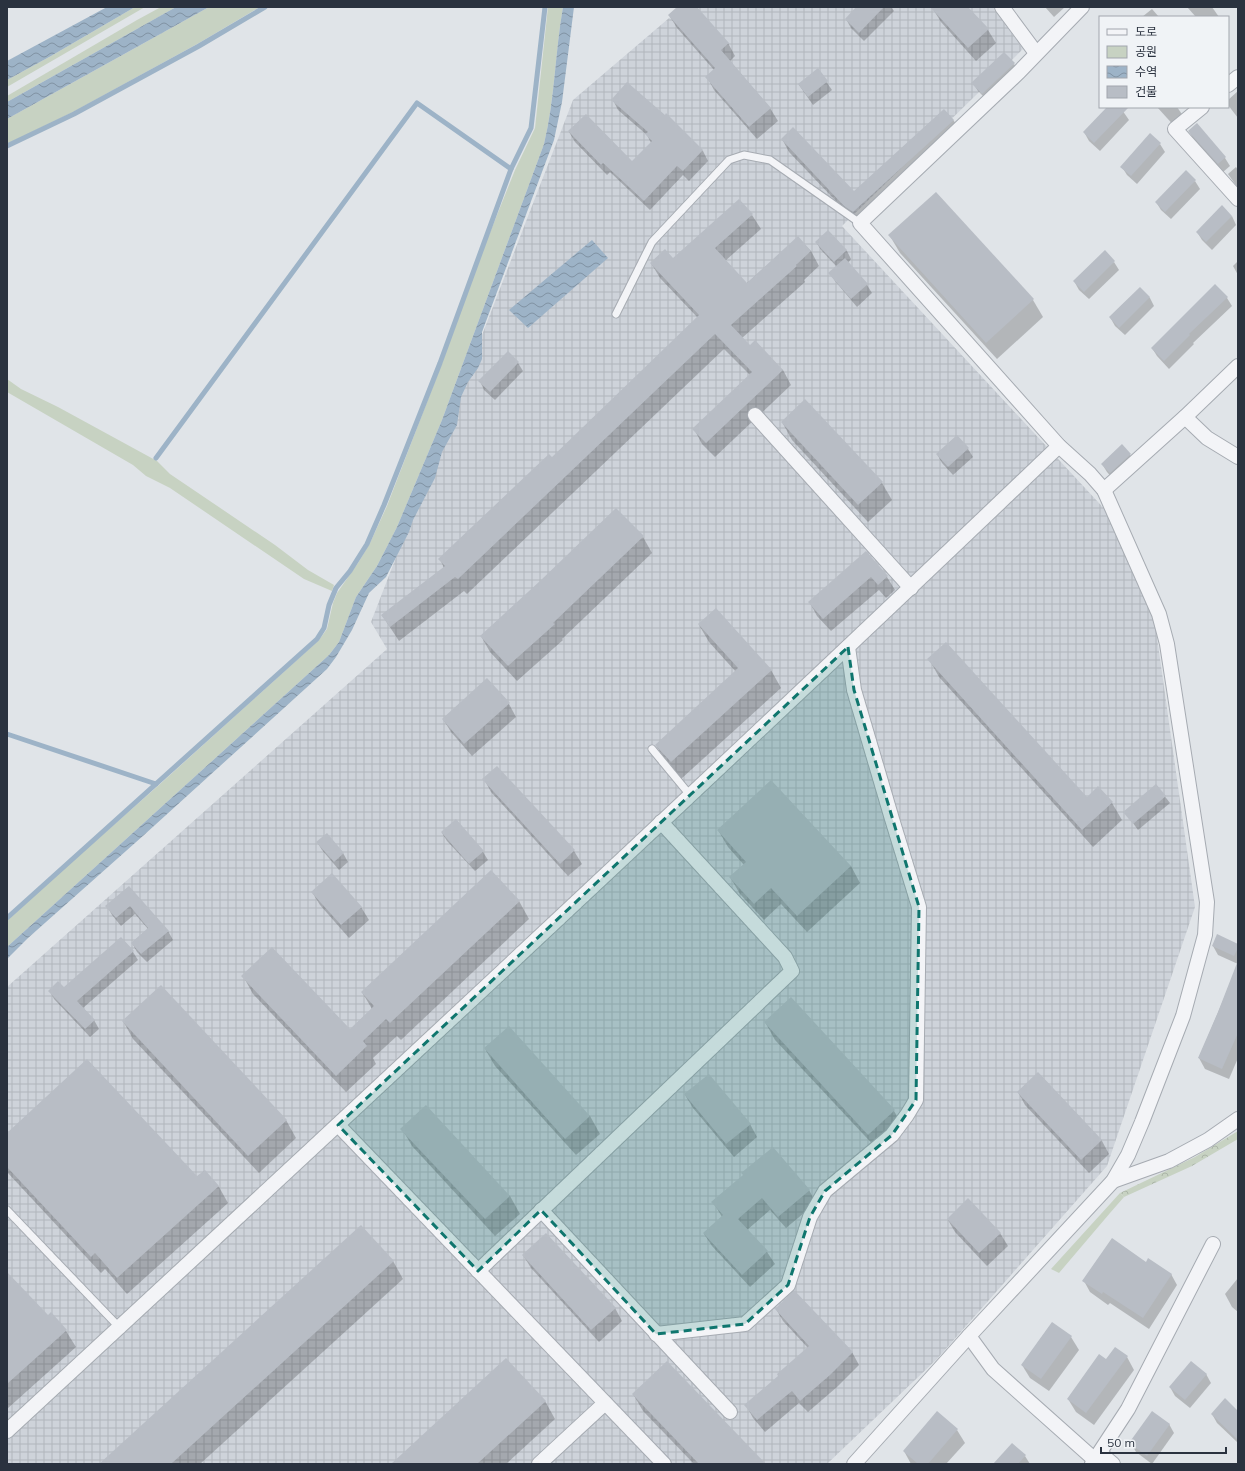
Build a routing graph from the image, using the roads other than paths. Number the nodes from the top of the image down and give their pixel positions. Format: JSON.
{"nodes":[{"id":1,"x":1002,"y":7,"type":"edge"},
{"id":2,"x":1082,"y":7,"type":"edge"},
{"id":3,"x":1036,"y":53,"type":"junction"},
{"id":4,"x":1238,"y":77,"type":"edge"},
{"id":5,"x":1229,"y":85,"type":"edge"},
{"id":6,"x":1201,"y":108,"type":"edge"},
{"id":7,"x":1238,"y":199,"type":"edge"},
{"id":8,"x":860,"y":223,"type":"junction"},
{"id":9,"x":616,"y":314,"type":"dead end"},
{"id":10,"x":1238,"y":366,"type":"edge"},
{"id":11,"x":755,"y":415,"type":"dead end"},
{"id":12,"x":1185,"y":417,"type":"junction"},
{"id":13,"x":1059,"y":446,"type":"junction"},
{"id":14,"x":1238,"y":457,"type":"edge"},
{"id":15,"x":1104,"y":490,"type":"junction"},
{"id":16,"x":911,"y":588,"type":"junction"},
{"id":17,"x":848,"y":647,"type":"junction"},
{"id":18,"x":652,"y":750,"type":"dead end"},
{"id":19,"x":690,"y":795,"type":"junction"},
{"id":20,"x":661,"y":822,"type":"junction"},
{"id":21,"x":1238,"y":1119,"type":"edge"},
{"id":22,"x":338,"y":1125,"type":"junction"},
{"id":23,"x":1113,"y":1181,"type":"junction"},
{"id":24,"x":7,"y":1210,"type":"edge"},
{"id":25,"x":541,"y":1210,"type":"junction"},
{"id":26,"x":1213,"y":1244,"type":"dead end"},
{"id":27,"x":478,"y":1270,"type":"junction"},
{"id":28,"x":119,"y":1327,"type":"junction"},
{"id":29,"x":656,"y":1334,"type":"junction"},
{"id":30,"x":970,"y":1336,"type":"junction"},
{"id":31,"x":604,"y":1403,"type":"junction"},
{"id":32,"x":730,"y":1412,"type":"dead end"},
{"id":33,"x":7,"y":1431,"type":"edge"},
{"id":34,"x":1096,"y":1459,"type":"edge"},
{"id":35,"x":539,"y":1464,"type":"edge"},
{"id":36,"x":664,"y":1464,"type":"edge"},
{"id":37,"x":854,"y":1464,"type":"edge"},
{"id":38,"x":1113,"y":1464,"type":"edge"}],
"edges":[{"from":1,"to":3,"type":"street"},
{"from":2,"to":3,"type":"street"},
{"from":3,"to":8,"type":"street"},
{"from":4,"to":5,"type":"street"},
{"from":6,"to":7,"type":"street"},
{"from":8,"to":9,"type":"lane"},
{"from":8,"to":13,"type":"street"},
{"from":10,"to":12,"type":"street"},
{"from":11,"to":16,"type":"street"},
{"from":12,"to":14,"type":"street"},
{"from":12,"to":15,"type":"street"},
{"from":13,"to":15,"type":"street"},
{"from":13,"to":16,"type":"street"},
{"from":15,"to":23,"type":"street"},
{"from":16,"to":17,"type":"street"},
{"from":17,"to":19,"type":"street"},
{"from":17,"to":29,"type":"street"},
{"from":18,"to":19,"type":"lane"},
{"from":19,"to":20,"type":"street"},
{"from":20,"to":22,"type":"street"},
{"from":20,"to":25,"type":"street"},
{"from":21,"to":23,"type":"street"},
{"from":22,"to":27,"type":"street"},
{"from":22,"to":28,"type":"street"},
{"from":23,"to":30,"type":"street"},
{"from":24,"to":28,"type":"lane"},
{"from":25,"to":27,"type":"street"},
{"from":25,"to":29,"type":"street"},
{"from":26,"to":34,"type":"street"},
{"from":27,"to":31,"type":"street"},
{"from":28,"to":33,"type":"street"},
{"from":29,"to":32,"type":"street"},
{"from":30,"to":34,"type":"street"},
{"from":30,"to":37,"type":"street"},
{"from":31,"to":35,"type":"street"},
{"from":31,"to":36,"type":"street"},
{"from":34,"to":38,"type":"street"}]}
